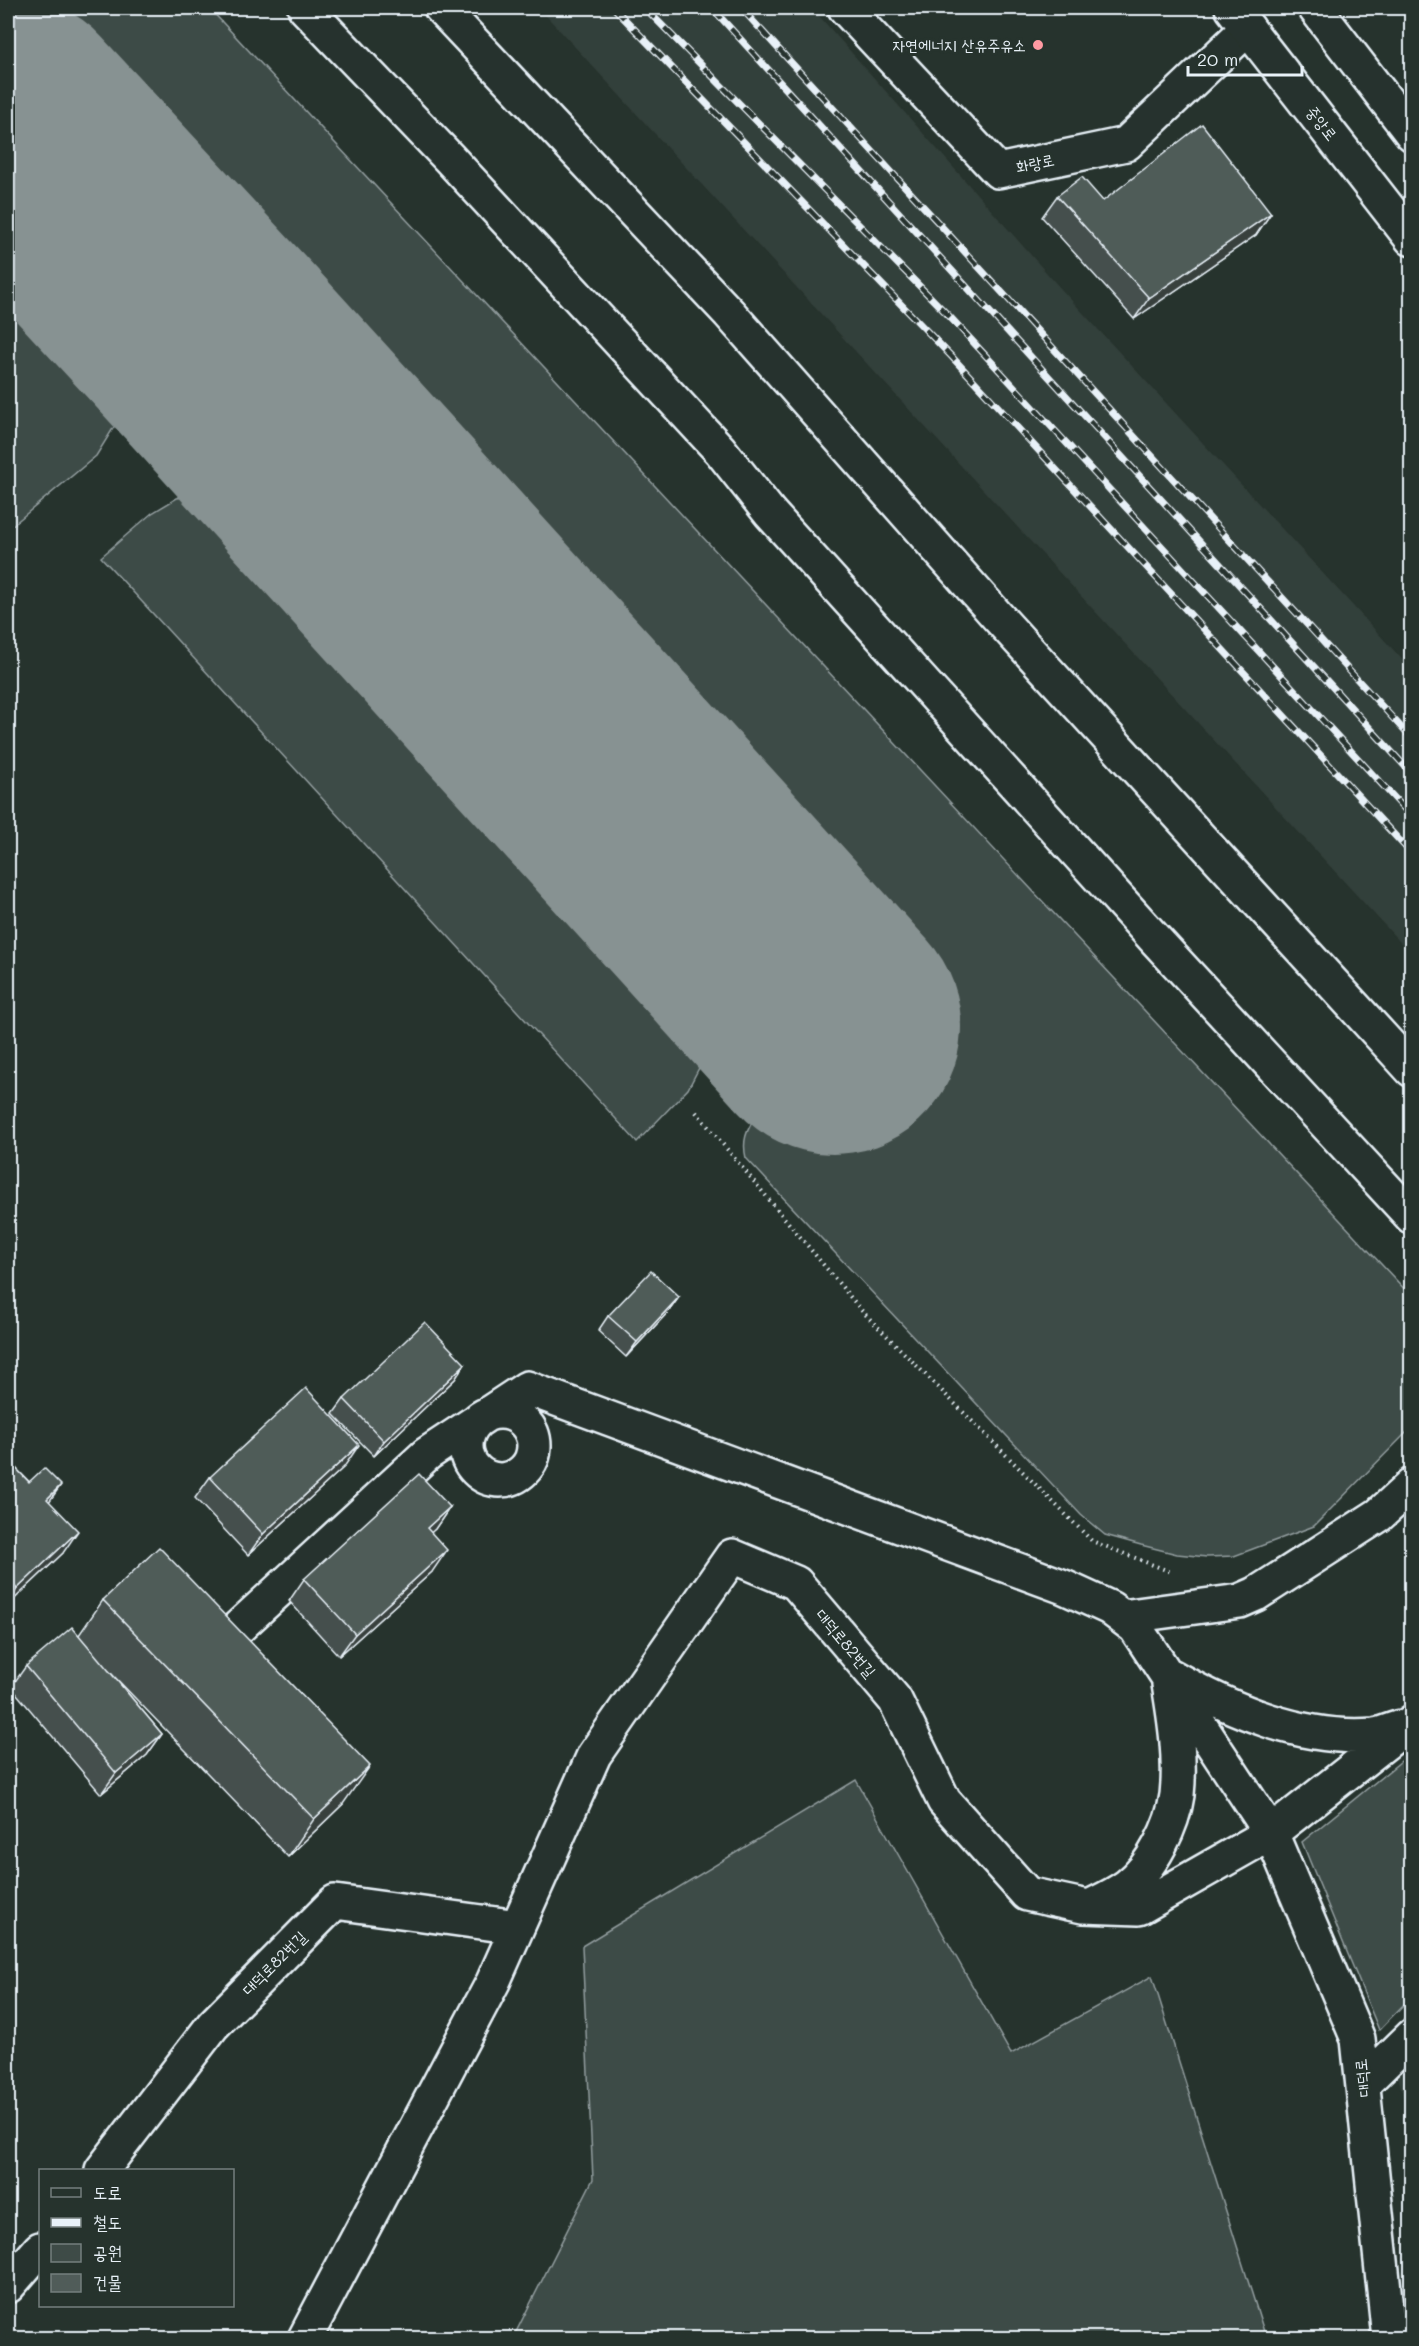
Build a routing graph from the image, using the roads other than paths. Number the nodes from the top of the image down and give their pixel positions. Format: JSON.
{"nodes":[{"id":1,"x":305,"y":8,"type":"edge"},
{"id":2,"x":441,"y":8,"type":"edge"},
{"id":3,"x":845,"y":8,"type":"edge"},
{"id":4,"x":1315,"y":8,"type":"edge"},
{"id":5,"x":1240,"y":18,"type":"edge"},
{"id":6,"x":1412,"y":134,"type":"edge"},
{"id":7,"x":1412,"y":239,"type":"edge"},
{"id":8,"x":1412,"y":1070,"type":"edge"},
{"id":9,"x":1412,"y":1217,"type":"edge"},
{"id":10,"x":1412,"y":1485,"type":"edge"},
{"id":11,"x":1122,"y":1617,"type":"junction"},
{"id":12,"x":229,"y":1636,"type":"edge"},
{"id":13,"x":1167,"y":1674,"type":"junction"},
{"id":14,"x":1410,"y":1723,"type":"edge"},
{"id":15,"x":1272,"y":1833,"type":"junction"},
{"id":16,"x":1091,"y":1906,"type":"junction"},
{"id":17,"x":517,"y":1927,"type":"junction"},
{"id":18,"x":1412,"y":2036,"type":"edge"},
{"id":19,"x":1363,"y":2084,"type":"junction"},
{"id":20,"x":103,"y":2169,"type":"edge"},
{"id":21,"x":39,"y":2250,"type":"edge"},
{"id":22,"x":8,"y":2286,"type":"edge"},
{"id":23,"x":305,"y":2338,"type":"edge"},
{"id":24,"x":1389,"y":2338,"type":"edge"}],
"edges":[{"from":1,"to":9,"type":"street"},
{"from":2,"to":8,"type":"street"},
{"from":3,"to":5,"type":"street","name":"화랑로"},
{"from":4,"to":6,"type":"street"},
{"from":5,"to":7,"type":"street","name":"중앙로"},
{"from":10,"to":11,"type":"street"},
{"from":11,"to":12,"type":"street","name":"대덕로"},
{"from":11,"to":13,"type":"street","name":"대덕로"},
{"from":13,"to":14,"type":"street"},
{"from":13,"to":15,"type":"street","name":"대덕로"},
{"from":13,"to":16,"type":"street"},
{"from":14,"to":15,"type":"street","name":"대덕로82번길"},
{"from":15,"to":16,"type":"street","name":"대덕로82번길"},
{"from":15,"to":19,"type":"street","name":"대덕로"},
{"from":16,"to":17,"type":"street","name":"대덕로82번길"},
{"from":17,"to":20,"type":"street","name":"대덕로82번길"},
{"from":17,"to":23,"type":"street","name":"대덕로82번길"},
{"from":18,"to":19,"type":"street"},
{"from":19,"to":24,"type":"street","name":"대덕로"},
{"from":21,"to":22,"type":"street"}]}
